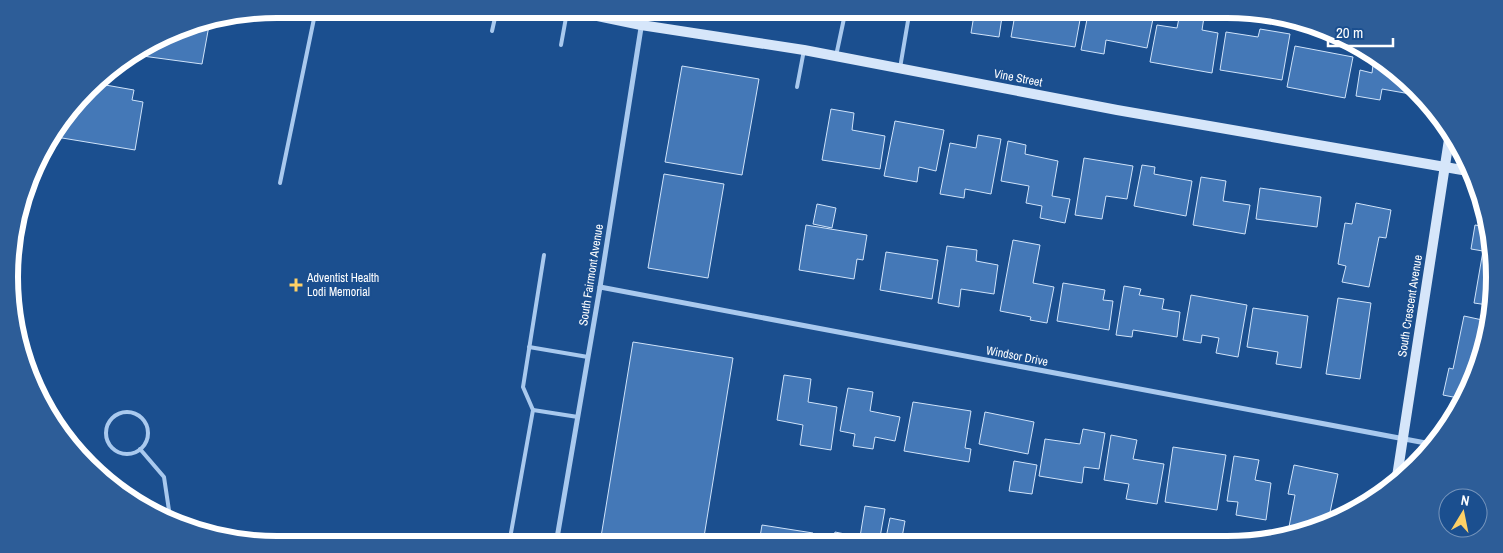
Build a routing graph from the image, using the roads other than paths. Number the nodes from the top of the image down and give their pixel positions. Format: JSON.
{"nodes":[{"id":1,"x":314,"y":18,"type":"edge"},
{"id":2,"x":495,"y":18,"type":"edge"},
{"id":3,"x":564,"y":18,"type":"edge"},
{"id":4,"x":608,"y":18,"type":"edge"},
{"id":5,"x":642,"y":18,"type":"edge"},
{"id":6,"x":844,"y":18,"type":"edge"},
{"id":7,"x":908,"y":18,"type":"edge"},
{"id":8,"x":641,"y":25,"type":"junction"},
{"id":9,"x":492,"y":31,"type":"dead end"},
{"id":10,"x":561,"y":45,"type":"dead end"},
{"id":11,"x":804,"y":50,"type":"junction"},
{"id":12,"x":836,"y":56,"type":"junction"},
{"id":13,"x":900,"y":68,"type":"junction"},
{"id":14,"x":798,"y":87,"type":"dead end"},
{"id":15,"x":1448,"y":143,"type":"edge"},
{"id":16,"x":1444,"y":167,"type":"junction"},
{"id":17,"x":1463,"y":170,"type":"edge"},
{"id":18,"x":280,"y":183,"type":"dead end"},
{"id":19,"x":544,"y":255,"type":"dead end"},
{"id":20,"x":600,"y":287,"type":"junction"},
{"id":21,"x":529,"y":346,"type":"junction"},
{"id":22,"x":588,"y":356,"type":"junction"},
{"id":23,"x":532,"y":410,"type":"junction"},
{"id":24,"x":578,"y":417,"type":"junction"},
{"id":25,"x":1402,"y":438,"type":"junction"},
{"id":26,"x":1425,"y":443,"type":"edge"},
{"id":27,"x":140,"y":449,"type":"junction"},
{"id":28,"x":1398,"y":470,"type":"edge"},
{"id":29,"x":169,"y":512,"type":"edge"},
{"id":30,"x":510,"y":536,"type":"edge"},
{"id":31,"x":557,"y":536,"type":"edge"}],
"edges":[{"from":1,"to":18,"type":"lane"},
{"from":2,"to":9,"type":"lane"},
{"from":3,"to":10,"type":"lane"},
{"from":4,"to":8,"type":"street","name":"Vine Street"},
{"from":5,"to":8,"type":"street","name":"South Fairmont Avenue"},
{"from":6,"to":12,"type":"lane"},
{"from":7,"to":13,"type":"lane"},
{"from":8,"to":11,"type":"street","name":"Vine Street"},
{"from":8,"to":20,"type":"street","name":"South Fairmont Avenue"},
{"from":11,"to":12,"type":"street","name":"Vine Street"},
{"from":11,"to":14,"type":"lane"},
{"from":12,"to":13,"type":"street","name":"Vine Street"},
{"from":13,"to":16,"type":"street","name":"Vine Street"},
{"from":15,"to":16,"type":"street","name":"South Crescent Avenue"},
{"from":16,"to":17,"type":"street","name":"Vine Street"},
{"from":16,"to":25,"type":"street","name":"South Crescent Avenue"},
{"from":19,"to":21,"type":"lane"},
{"from":20,"to":22,"type":"street","name":"South Fairmont Avenue"},
{"from":20,"to":25,"type":"street","name":"Windsor Drive"},
{"from":21,"to":22,"type":"lane"},
{"from":21,"to":23,"type":"lane"},
{"from":22,"to":24,"type":"street","name":"South Fairmont Avenue"},
{"from":23,"to":24,"type":"lane"},
{"from":23,"to":30,"type":"lane"},
{"from":24,"to":31,"type":"street","name":"South Fairmont Avenue"},
{"from":25,"to":26,"type":"street","name":"Windsor Drive"},
{"from":25,"to":28,"type":"street","name":"South Crescent Avenue"},
{"from":27,"to":27,"type":"lane"},
{"from":27,"to":29,"type":"lane"}]}
